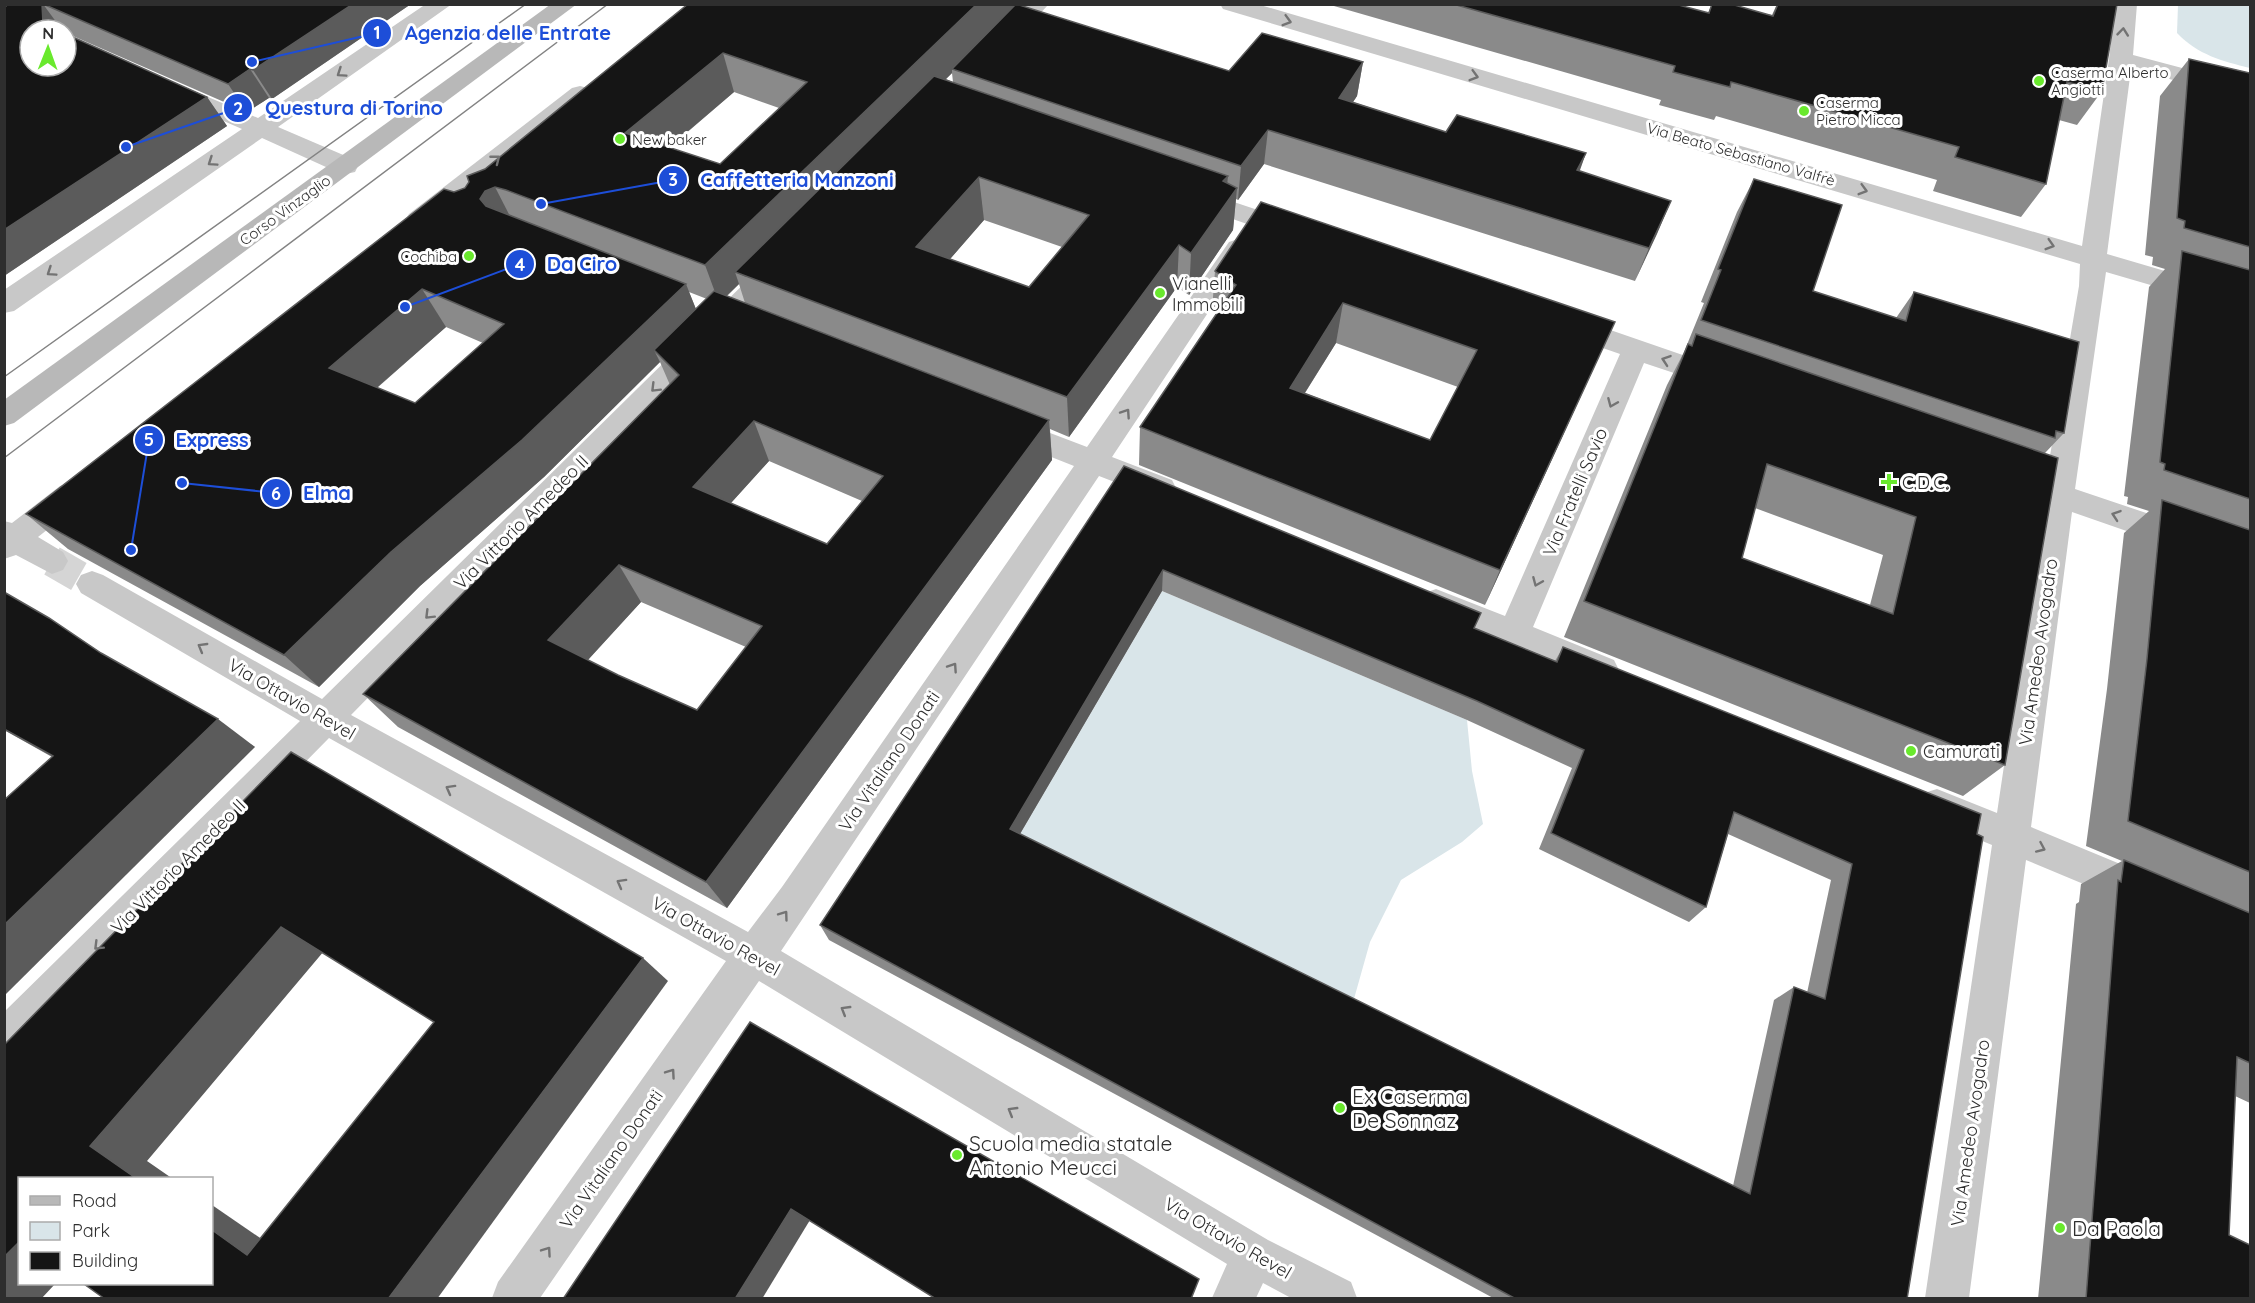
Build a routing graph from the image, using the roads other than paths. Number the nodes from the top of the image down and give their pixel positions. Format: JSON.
{"nodes":[{"id":1,"x":441,"y":4,"type":"edge"},
{"id":2,"x":566,"y":4,"type":"edge"},
{"id":3,"x":1038,"y":4,"type":"edge"},
{"id":4,"x":1231,"y":4,"type":"edge"},
{"id":5,"x":2126,"y":4,"type":"edge"},
{"id":6,"x":2121,"y":59,"type":"junction"},
{"id":7,"x":983,"y":60,"type":"edge"},
{"id":8,"x":601,"y":76,"type":"edge"},
{"id":9,"x":153,"y":81,"type":"edge"},
{"id":10,"x":2250,"y":93,"type":"edge"},
{"id":11,"x":260,"y":129,"type":"junction"},
{"id":12,"x":346,"y":166,"type":"junction"},
{"id":13,"x":1170,"y":188,"type":"edge"},
{"id":14,"x":436,"y":206,"type":"junction"},
{"id":15,"x":466,"y":216,"type":"edge"},
{"id":16,"x":1258,"y":218,"type":"junction"},
{"id":17,"x":399,"y":236,"type":"edge"},
{"id":18,"x":1313,"y":238,"type":"edge"},
{"id":19,"x":796,"y":246,"type":"edge"},
{"id":20,"x":2093,"y":258,"type":"junction"},
{"id":21,"x":4,"y":304,"type":"edge"},
{"id":22,"x":2250,"y":305,"type":"edge"},
{"id":23,"x":714,"y":314,"type":"junction"},
{"id":24,"x":1536,"y":315,"type":"edge"},
{"id":25,"x":754,"y":330,"type":"edge"},
{"id":26,"x":1636,"y":349,"type":"junction"},
{"id":27,"x":1748,"y":388,"type":"edge"},
{"id":28,"x":4,"y":415,"type":"edge"},
{"id":29,"x":984,"y":419,"type":"edge"},
{"id":30,"x":1093,"y":461,"type":"junction"},
{"id":31,"x":1982,"y":468,"type":"edge"},
{"id":32,"x":89,"y":480,"type":"edge"},
{"id":33,"x":2059,"y":495,"type":"junction"},
{"id":34,"x":1193,"y":501,"type":"edge"},
{"id":35,"x":8,"y":540,"type":"edge"},
{"id":36,"x":52,"y":561,"type":"tunnel mouth"},
{"id":37,"x":2250,"y":561,"type":"edge"},
{"id":38,"x":92,"y":584,"type":"tunnel mouth"},
{"id":39,"x":1403,"y":588,"type":"edge"},
{"id":40,"x":1514,"y":634,"type":"junction"},
{"id":41,"x":1625,"y":679,"type":"edge"},
{"id":42,"x":325,"y":719,"type":"junction"},
{"id":43,"x":1914,"y":795,"type":"edge"},
{"id":44,"x":2011,"y":834,"type":"junction"},
{"id":45,"x":2165,"y":900,"type":"edge"},
{"id":46,"x":754,"y":956,"type":"junction"},
{"id":47,"x":4,"y":1040,"type":"edge"},
{"id":48,"x":1252,"y":1255,"type":"junction"},
{"id":49,"x":514,"y":1299,"type":"edge"},
{"id":50,"x":1234,"y":1299,"type":"edge"},
{"id":51,"x":1335,"y":1299,"type":"edge"},
{"id":52,"x":1947,"y":1299,"type":"edge"}],
"edges":[{"from":1,"to":11,"type":"street","one_way":true},
{"from":2,"to":12,"type":"main road","name":"Corso Vinzaglio"},
{"from":3,"to":7,"type":"street"},
{"from":4,"to":20,"type":"street","name":"Via Beato Sebastiano Valfrè","one_way":true},
{"from":6,"to":5,"type":"street","name":"Via Amedeo Avogadro","one_way":true},
{"from":6,"to":10,"type":"street"},
{"from":6,"to":20,"type":"street","name":"Via Amedeo Avogadro"},
{"from":14,"to":8,"type":"street","one_way":true},
{"from":9,"to":11,"type":"street"},
{"from":11,"to":12,"type":"street"},
{"from":11,"to":21,"type":"street","one_way":true},
{"from":12,"to":28,"type":"main road","name":"Corso Vinzaglio"},
{"from":13,"to":16,"type":"street"},
{"from":14,"to":15,"type":"street"},
{"from":14,"to":17,"type":"street"},
{"from":16,"to":18,"type":"street"},
{"from":30,"to":16,"type":"street","name":"Via Vitaliano Donati","one_way":true},
{"from":19,"to":23,"type":"street","name":"Via Vittorio Amedeo II"},
{"from":20,"to":22,"type":"street","name":"Via Beato Sebastiano Valfrè"},
{"from":20,"to":33,"type":"street","name":"Via Amedeo Avogadro"},
{"from":23,"to":25,"type":"street"},
{"from":23,"to":42,"type":"street","name":"Via Vittorio Amedeo II","one_way":true},
{"from":24,"to":26,"type":"street"},
{"from":27,"to":26,"type":"street","one_way":true},
{"from":26,"to":40,"type":"street","name":"Via Fratelli Savio","one_way":true},
{"from":29,"to":30,"type":"street"},
{"from":30,"to":34,"type":"street"},
{"from":46,"to":30,"type":"street","name":"Via Vitaliano Donati","one_way":true},
{"from":31,"to":33,"type":"street"},
{"from":32,"to":35,"type":"street"},
{"from":37,"to":33,"type":"street","one_way":true},
{"from":33,"to":44,"type":"street","name":"Via Amedeo Avogadro"},
{"from":35,"to":36,"type":"street"},
{"from":42,"to":38,"type":"street","name":"Via Ottavio Revel","one_way":true},
{"from":39,"to":40,"type":"street"},
{"from":40,"to":41,"type":"street"},
{"from":46,"to":42,"type":"street","name":"Via Ottavio Revel","one_way":true},
{"from":42,"to":47,"type":"street","name":"Via Vittorio Amedeo II","one_way":true},
{"from":43,"to":44,"type":"street"},
{"from":44,"to":45,"type":"street","one_way":true},
{"from":44,"to":52,"type":"street","name":"Via Amedeo Avogadro"},
{"from":48,"to":46,"type":"street","name":"Via Ottavio Revel","one_way":true},
{"from":49,"to":46,"type":"street","name":"Via Vitaliano Donati","one_way":true},
{"from":48,"to":50,"type":"street"},
{"from":48,"to":51,"type":"street","name":"Via Ottavio Revel"}]}
